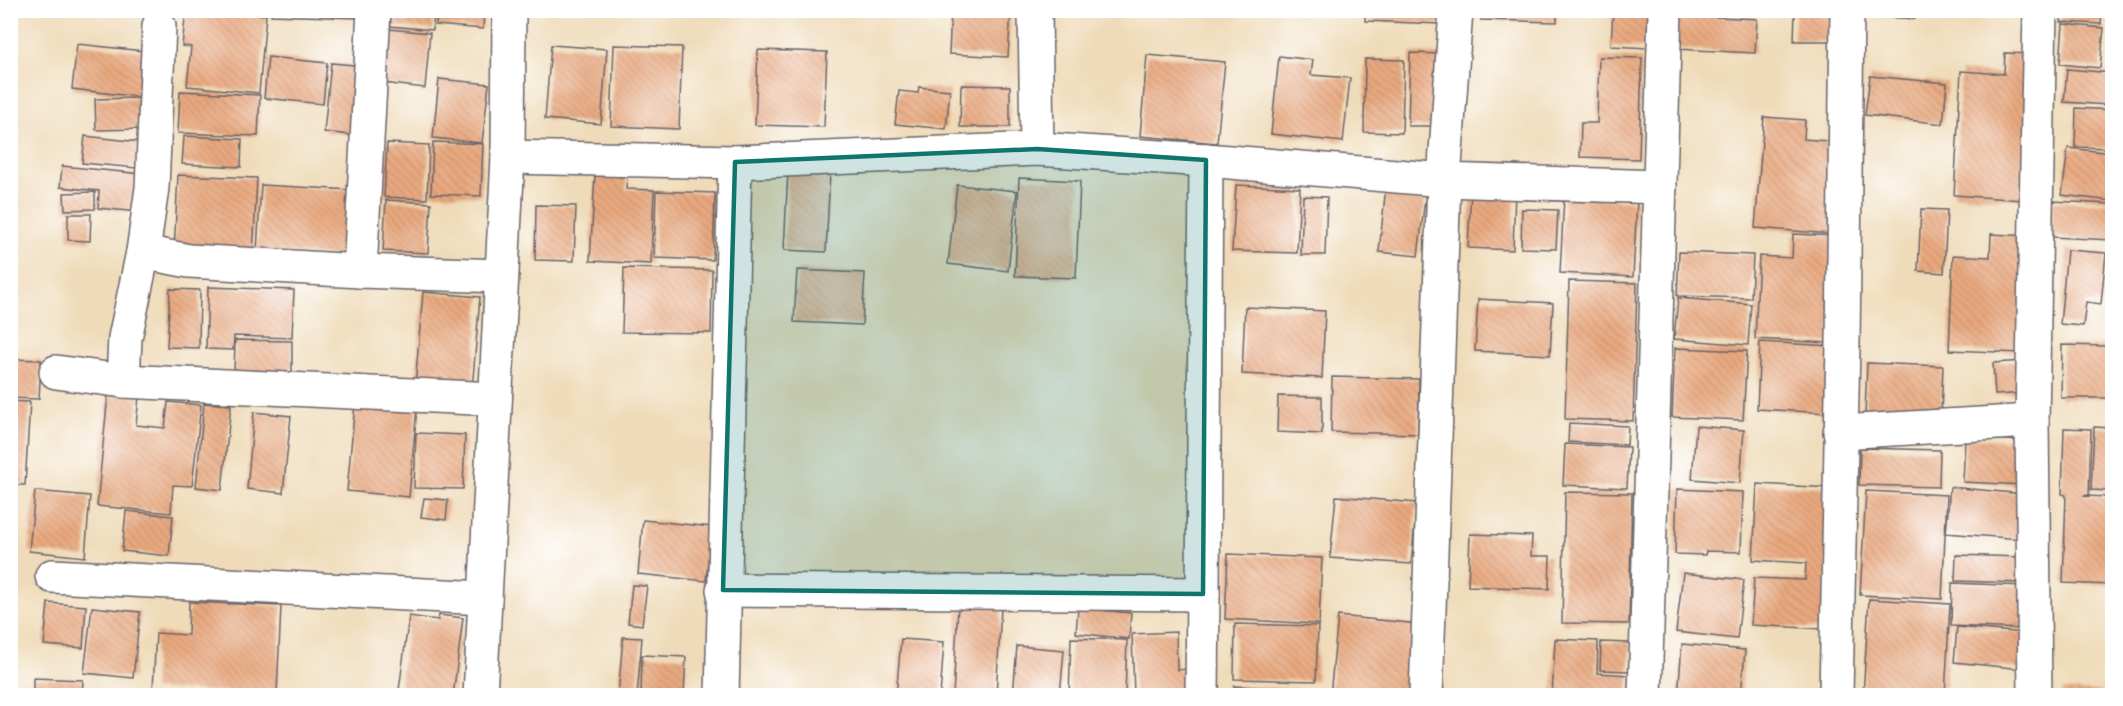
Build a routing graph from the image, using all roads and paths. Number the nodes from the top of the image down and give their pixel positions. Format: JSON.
{"nodes":[{"id":1,"x":374,"y":10,"type":"edge"},
{"id":2,"x":509,"y":10,"type":"edge"},
{"id":3,"x":1035,"y":10,"type":"edge"},
{"id":4,"x":1456,"y":10,"type":"edge"},
{"id":5,"x":1665,"y":10,"type":"edge"},
{"id":6,"x":1847,"y":10,"type":"edge"},
{"id":7,"x":2040,"y":10,"type":"edge"},
{"id":8,"x":159,"y":26,"type":"dead end"},
{"id":9,"x":1037,"y":149,"type":"junction"},
{"id":10,"x":508,"y":157,"type":"junction"},
{"id":11,"x":1206,"y":160,"type":"junction"},
{"id":12,"x":735,"y":162,"type":"junction"},
{"id":13,"x":1444,"y":180,"type":"junction"},
{"id":14,"x":1660,"y":187,"type":"junction"},
{"id":15,"x":143,"y":252,"type":"junction"},
{"id":16,"x":360,"y":271,"type":"junction"},
{"id":17,"x":501,"y":276,"type":"junction"},
{"id":18,"x":56,"y":372,"type":"dead end"},
{"id":19,"x":123,"y":381,"type":"junction"},
{"id":20,"x":495,"y":399,"type":"junction"},
{"id":21,"x":2032,"y":421,"type":"junction"},
{"id":22,"x":1840,"y":432,"type":"junction"},
{"id":23,"x":52,"y":576,"type":"dead end"},
{"id":24,"x":723,"y":590,"type":"junction"},
{"id":25,"x":1203,"y":594,"type":"junction"},
{"id":26,"x":485,"y":598,"type":"junction"},
{"id":27,"x":480,"y":696,"type":"edge"},
{"id":28,"x":722,"y":696,"type":"edge"},
{"id":29,"x":1202,"y":696,"type":"edge"},
{"id":30,"x":1426,"y":696,"type":"edge"},
{"id":31,"x":1645,"y":696,"type":"edge"},
{"id":32,"x":1836,"y":696,"type":"edge"},
{"id":33,"x":2035,"y":696,"type":"edge"}],
"edges":[{"from":1,"to":16,"type":"street"},
{"from":2,"to":10,"type":"street"},
{"from":3,"to":9,"type":"street"},
{"from":4,"to":13,"type":"street"},
{"from":5,"to":14,"type":"street"},
{"from":6,"to":22,"type":"street"},
{"from":7,"to":21,"type":"street"},
{"from":8,"to":15,"type":"street"},
{"from":9,"to":11,"type":"street"},
{"from":9,"to":12,"type":"street"},
{"from":10,"to":12,"type":"street"},
{"from":10,"to":17,"type":"street"},
{"from":11,"to":13,"type":"street"},
{"from":11,"to":25,"type":"street"},
{"from":12,"to":24,"type":"street"},
{"from":13,"to":14,"type":"street"},
{"from":13,"to":30,"type":"street"},
{"from":14,"to":31,"type":"street"},
{"from":15,"to":16,"type":"street"},
{"from":15,"to":19,"type":"street"},
{"from":16,"to":17,"type":"street"},
{"from":17,"to":20,"type":"street"},
{"from":18,"to":19,"type":"street"},
{"from":19,"to":20,"type":"street"},
{"from":20,"to":26,"type":"street"},
{"from":21,"to":22,"type":"street"},
{"from":21,"to":33,"type":"street"},
{"from":22,"to":32,"type":"street"},
{"from":23,"to":26,"type":"street"},
{"from":24,"to":25,"type":"street"},
{"from":24,"to":28,"type":"street"},
{"from":25,"to":29,"type":"street"},
{"from":26,"to":27,"type":"street"}]}
